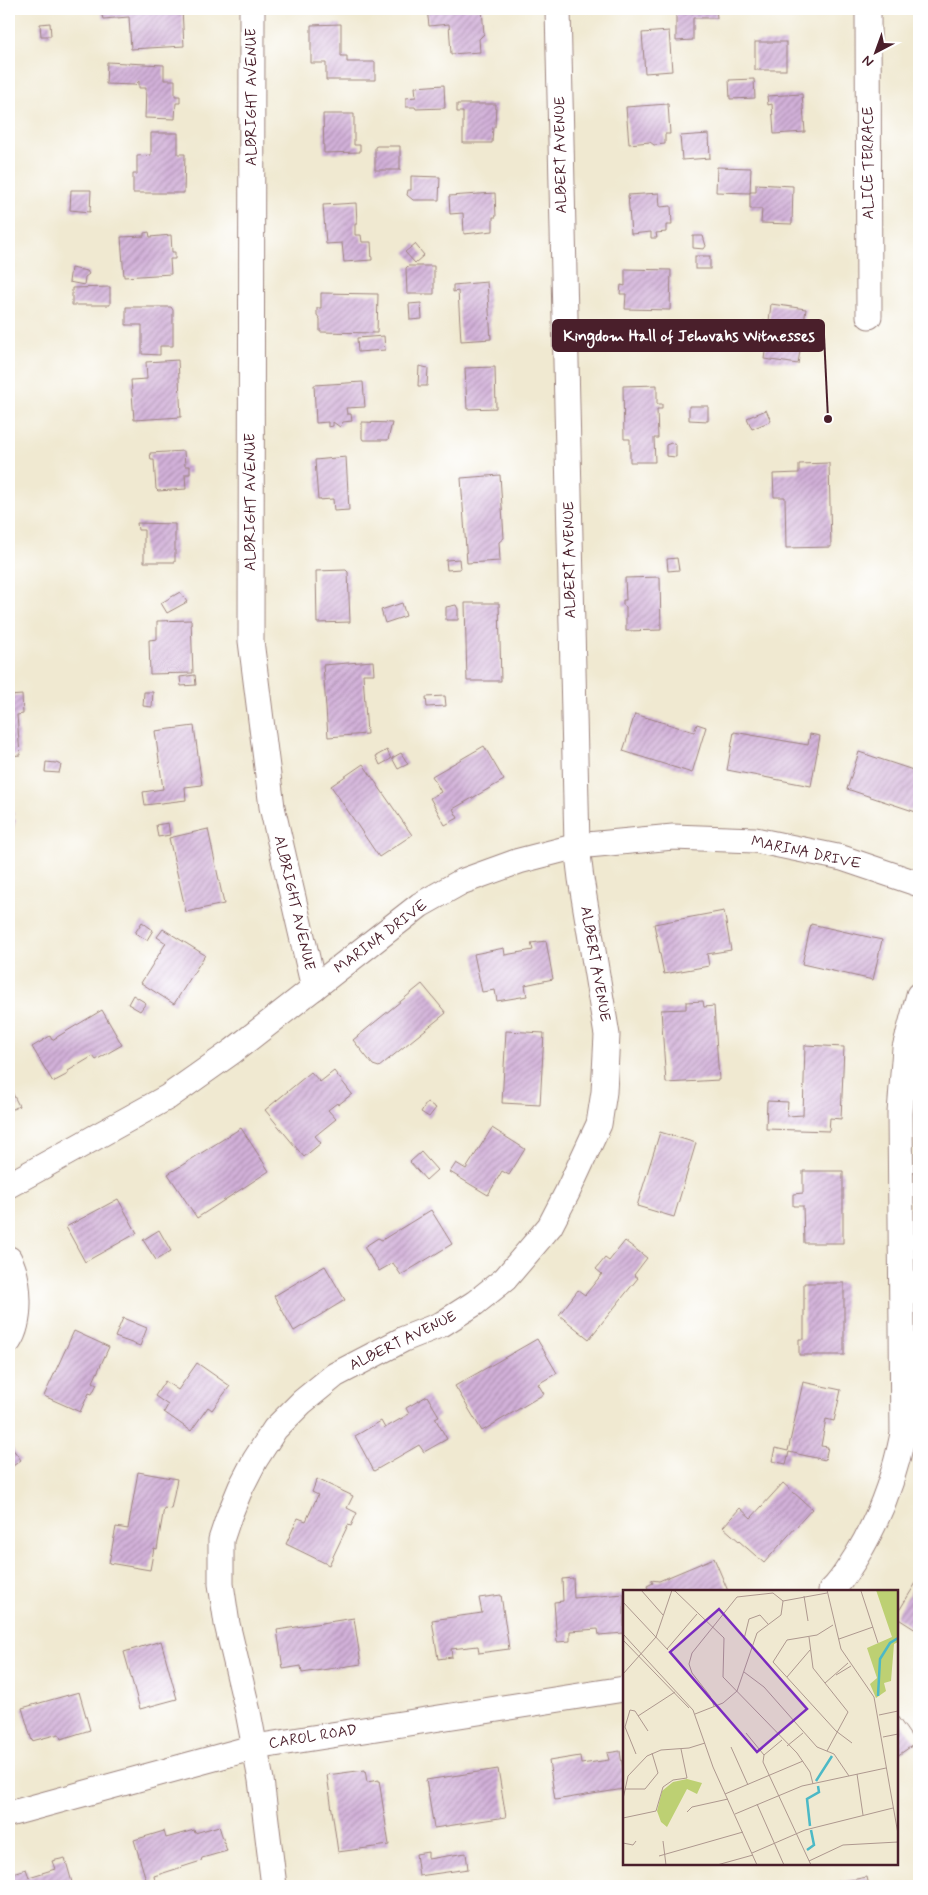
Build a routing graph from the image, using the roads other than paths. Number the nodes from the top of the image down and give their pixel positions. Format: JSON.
{"nodes":[{"id":1,"x":252,"y":9,"type":"edge"},
{"id":2,"x":558,"y":9,"type":"edge"},
{"id":3,"x":868,"y":9,"type":"edge"},
{"id":4,"x":869,"y":316,"type":"dead end"},
{"id":5,"x":577,"y":846,"type":"junction"},
{"id":6,"x":919,"y":884,"type":"edge"},
{"id":7,"x":314,"y":988,"type":"junction"},
{"id":8,"x":919,"y":995,"type":"edge"},
{"id":9,"x":9,"y":1185,"type":"edge"},
{"id":10,"x":9,"y":1259,"type":"edge"},
{"id":11,"x":9,"y":1341,"type":"edge"},
{"id":12,"x":832,"y":1590,"type":"edge"},
{"id":13,"x":623,"y":1690,"type":"edge"},
{"id":14,"x":255,"y":1747,"type":"junction"},
{"id":15,"x":9,"y":1814,"type":"edge"},
{"id":16,"x":274,"y":1886,"type":"edge"}],
"edges":[{"from":1,"to":7,"type":"street","name":"ALBRIGHT AVENUE"},
{"from":2,"to":5,"type":"street","name":"ALBERT AVENUE"},
{"from":3,"to":4,"type":"street","name":"ALICE TERRACE"},
{"from":5,"to":6,"type":"street","name":"MARINA DRIVE"},
{"from":5,"to":7,"type":"street","name":"MARINA DRIVE"},
{"from":5,"to":14,"type":"street","name":"ALBERT AVENUE"},
{"from":7,"to":9,"type":"street","name":"MARINA DRIVE"},
{"from":8,"to":12,"type":"street"},
{"from":10,"to":11,"type":"street"},
{"from":13,"to":14,"type":"street","name":"CAROL ROAD"},
{"from":14,"to":15,"type":"street","name":"CAROL ROAD"},
{"from":14,"to":16,"type":"street","name":"ALBERT AVENUE"}]}
